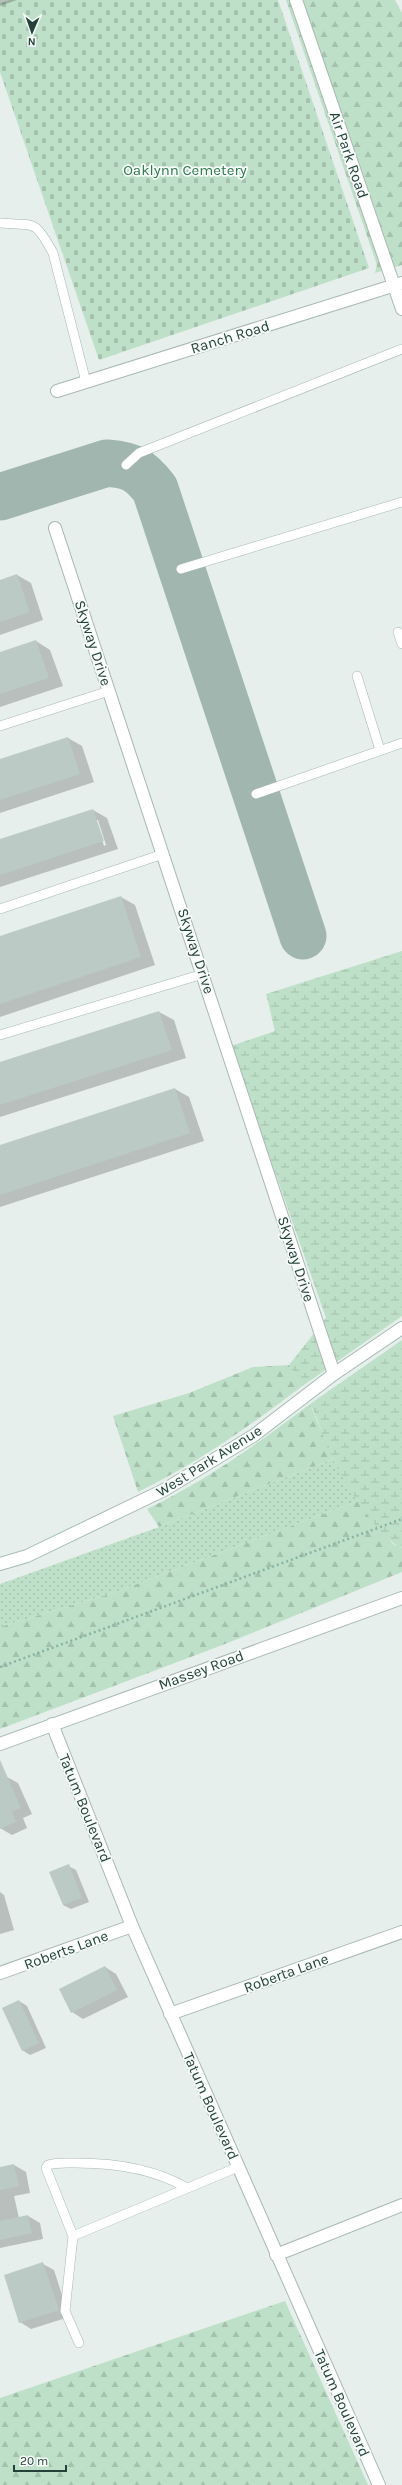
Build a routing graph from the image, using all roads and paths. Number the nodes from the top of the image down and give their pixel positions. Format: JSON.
{"nodes":[{"id":1,"x":296,"y":0,"type":"edge"},
{"id":2,"x":0,"y":223,"type":"edge"},
{"id":3,"x":398,"y":284,"type":"edge"},
{"id":4,"x":402,"y":309,"type":"edge"},
{"id":5,"x":402,"y":349,"type":"edge"},
{"id":6,"x":86,"y":382,"type":"junction"},
{"id":7,"x":57,"y":391,"type":"dead end"},
{"id":8,"x":126,"y":465,"type":"dead end"},
{"id":9,"x":402,"y":502,"type":"edge"},
{"id":10,"x":55,"y":528,"type":"dead end"},
{"id":11,"x":182,"y":569,"type":"dead end"},
{"id":12,"x":398,"y":632,"type":"dead end"},
{"id":13,"x":402,"y":644,"type":"edge"},
{"id":14,"x":357,"y":676,"type":"dead end"},
{"id":15,"x":110,"y":691,"type":"junction"},
{"id":16,"x":0,"y":726,"type":"edge"},
{"id":17,"x":402,"y":742,"type":"edge"},
{"id":18,"x":380,"y":750,"type":"junction"},
{"id":19,"x":256,"y":794,"type":"dead end"},
{"id":20,"x":163,"y":854,"type":"junction"},
{"id":21,"x":0,"y":909,"type":"edge"},
{"id":22,"x":204,"y":974,"type":"junction"},
{"id":23,"x":0,"y":1035,"type":"edge"},
{"id":24,"x":402,"y":1328,"type":"edge"},
{"id":25,"x":334,"y":1374,"type":"junction"},
{"id":26,"x":402,"y":1519,"type":"edge"},
{"id":27,"x":0,"y":1564,"type":"edge"},
{"id":28,"x":402,"y":1598,"type":"edge"},
{"id":29,"x":0,"y":1667,"type":"edge"},
{"id":30,"x":52,"y":1724,"type":"junction"},
{"id":31,"x":0,"y":1744,"type":"edge"},
{"id":32,"x":132,"y":1926,"type":"junction"},
{"id":33,"x":402,"y":1932,"type":"edge"},
{"id":34,"x":0,"y":1973,"type":"edge"},
{"id":35,"x":170,"y":2014,"type":"junction"},
{"id":36,"x":238,"y":2167,"type":"junction"},
{"id":37,"x":187,"y":2188,"type":"junction"},
{"id":38,"x":402,"y":2205,"type":"edge"},
{"id":39,"x":73,"y":2236,"type":"junction"},
{"id":40,"x":276,"y":2254,"type":"junction"},
{"id":41,"x":79,"y":2343,"type":"dead end"},
{"id":42,"x":379,"y":2485,"type":"edge"}],
"edges":[{"from":1,"to":3,"type":"street","name":"Air Park Road"},
{"from":2,"to":6,"type":"lane"},
{"from":3,"to":4,"type":"street","name":"Air Park Road"},
{"from":3,"to":6,"type":"street","name":"Ranch Road"},
{"from":5,"to":8,"type":"lane"},
{"from":6,"to":7,"type":"street","name":"Ranch Road"},
{"from":9,"to":11,"type":"lane"},
{"from":10,"to":15,"type":"street","name":"Skyway Drive"},
{"from":12,"to":13,"type":"lane"},
{"from":14,"to":18,"type":"lane"},
{"from":15,"to":16,"type":"lane"},
{"from":15,"to":20,"type":"street","name":"Skyway Drive"},
{"from":17,"to":18,"type":"lane"},
{"from":18,"to":19,"type":"lane"},
{"from":20,"to":21,"type":"lane"},
{"from":20,"to":22,"type":"street","name":"Skyway Drive"},
{"from":22,"to":23,"type":"lane"},
{"from":22,"to":25,"type":"street","name":"Skyway Drive"},
{"from":24,"to":25,"type":"street","name":"West Park Avenue"},
{"from":25,"to":27,"type":"street","name":"West Park Avenue"},
{"from":26,"to":29,"type":"path"},
{"from":28,"to":30,"type":"street","name":"Massey Road"},
{"from":30,"to":31,"type":"street","name":"Massey Road"},
{"from":30,"to":32,"type":"street","name":"Tatum Boulevard"},
{"from":32,"to":34,"type":"street","name":"Roberts Lane"},
{"from":32,"to":35,"type":"street","name":"Tatum Boulevard"},
{"from":33,"to":35,"type":"street","name":"Roberta Lane"},
{"from":35,"to":36,"type":"street","name":"Tatum Boulevard"},
{"from":36,"to":37,"type":"lane"},
{"from":36,"to":40,"type":"street","name":"Tatum Boulevard"},
{"from":37,"to":39,"type":"lane"},
{"from":37,"to":39,"type":"lane"},
{"from":38,"to":40,"type":"street"},
{"from":39,"to":41,"type":"lane"},
{"from":40,"to":42,"type":"street","name":"Tatum Boulevard"}]}
